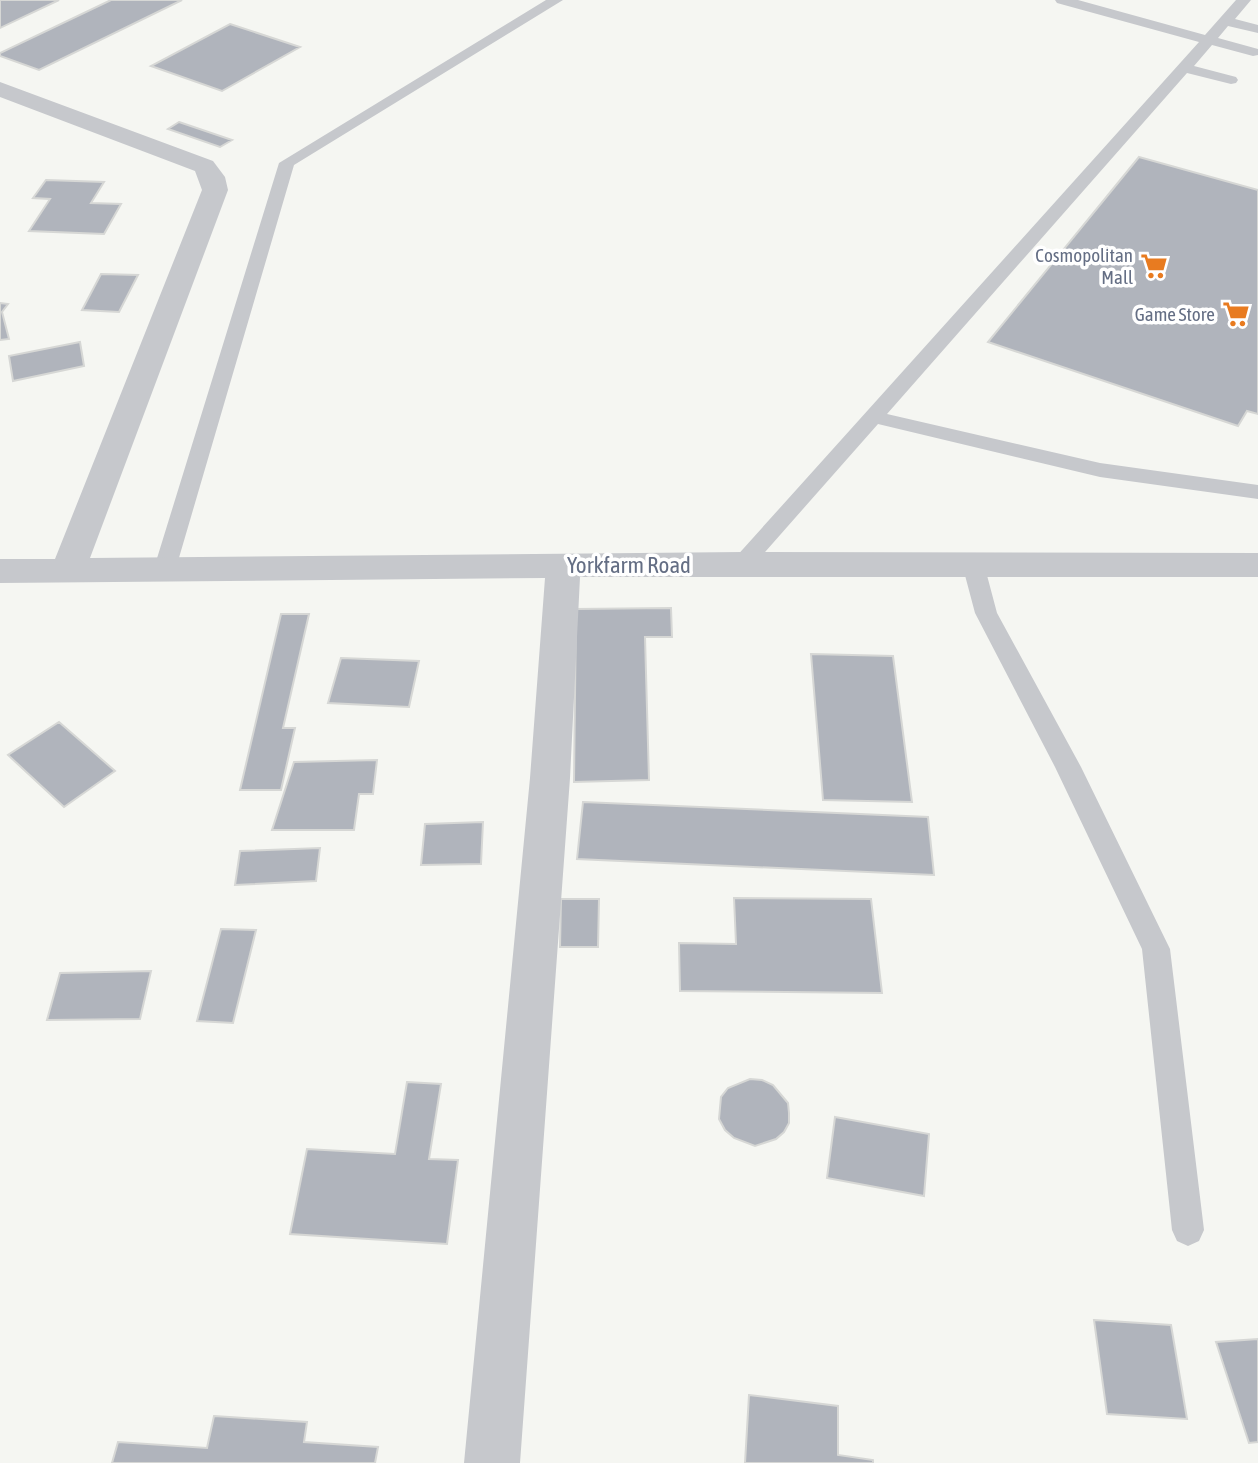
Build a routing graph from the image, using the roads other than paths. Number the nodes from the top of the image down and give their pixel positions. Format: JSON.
{"nodes":[{"id":1,"x":556,"y":0,"type":"edge"},
{"id":2,"x":1062,"y":0,"type":"edge"},
{"id":3,"x":1247,"y":0,"type":"edge"},
{"id":4,"x":1258,"y":2,"type":"edge"},
{"id":5,"x":1225,"y":21,"type":"junction"},
{"id":6,"x":1258,"y":29,"type":"edge"},
{"id":7,"x":1209,"y":41,"type":"junction"},
{"id":8,"x":1253,"y":52,"type":"dead end"},
{"id":9,"x":1185,"y":68,"type":"junction"},
{"id":10,"x":1231,"y":80,"type":"dead end"},
{"id":11,"x":0,"y":89,"type":"edge"},
{"id":12,"x":875,"y":417,"type":"junction"},
{"id":13,"x":1258,"y":492,"type":"edge"},
{"id":14,"x":742,"y":564,"type":"junction"},
{"id":15,"x":973,"y":564,"type":"junction"},
{"id":16,"x":563,"y":565,"type":"junction"},
{"id":17,"x":1258,"y":565,"type":"edge"},
{"id":18,"x":165,"y":568,"type":"junction"},
{"id":19,"x":68,"y":570,"type":"junction"},
{"id":20,"x":0,"y":571,"type":"edge"},
{"id":21,"x":1188,"y":1230,"type":"dead end"},
{"id":22,"x":492,"y":1463,"type":"edge"}],
"edges":[{"from":1,"to":18,"type":"lane"},
{"from":2,"to":7,"type":"lane"},
{"from":3,"to":4,"type":"lane"},
{"from":3,"to":5,"type":"lane"},
{"from":5,"to":6,"type":"lane"},
{"from":5,"to":7,"type":"lane"},
{"from":7,"to":8,"type":"lane"},
{"from":7,"to":9,"type":"lane"},
{"from":9,"to":10,"type":"lane"},
{"from":9,"to":12,"type":"lane"},
{"from":11,"to":19,"type":"street"},
{"from":12,"to":13,"type":"lane"},
{"from":12,"to":14,"type":"lane"},
{"from":14,"to":15,"type":"street","name":"Yorkfarm Road"},
{"from":14,"to":16,"type":"street","name":"Yorkfarm Road"},
{"from":15,"to":17,"type":"street","name":"Yorkfarm Road"},
{"from":15,"to":21,"type":"lane"},
{"from":16,"to":18,"type":"street","name":"Yorkfarm Road"},
{"from":16,"to":22,"type":"street"},
{"from":18,"to":19,"type":"street","name":"Yorkfarm Road"},
{"from":19,"to":20,"type":"street","name":"Yorkfarm Road"}]}
